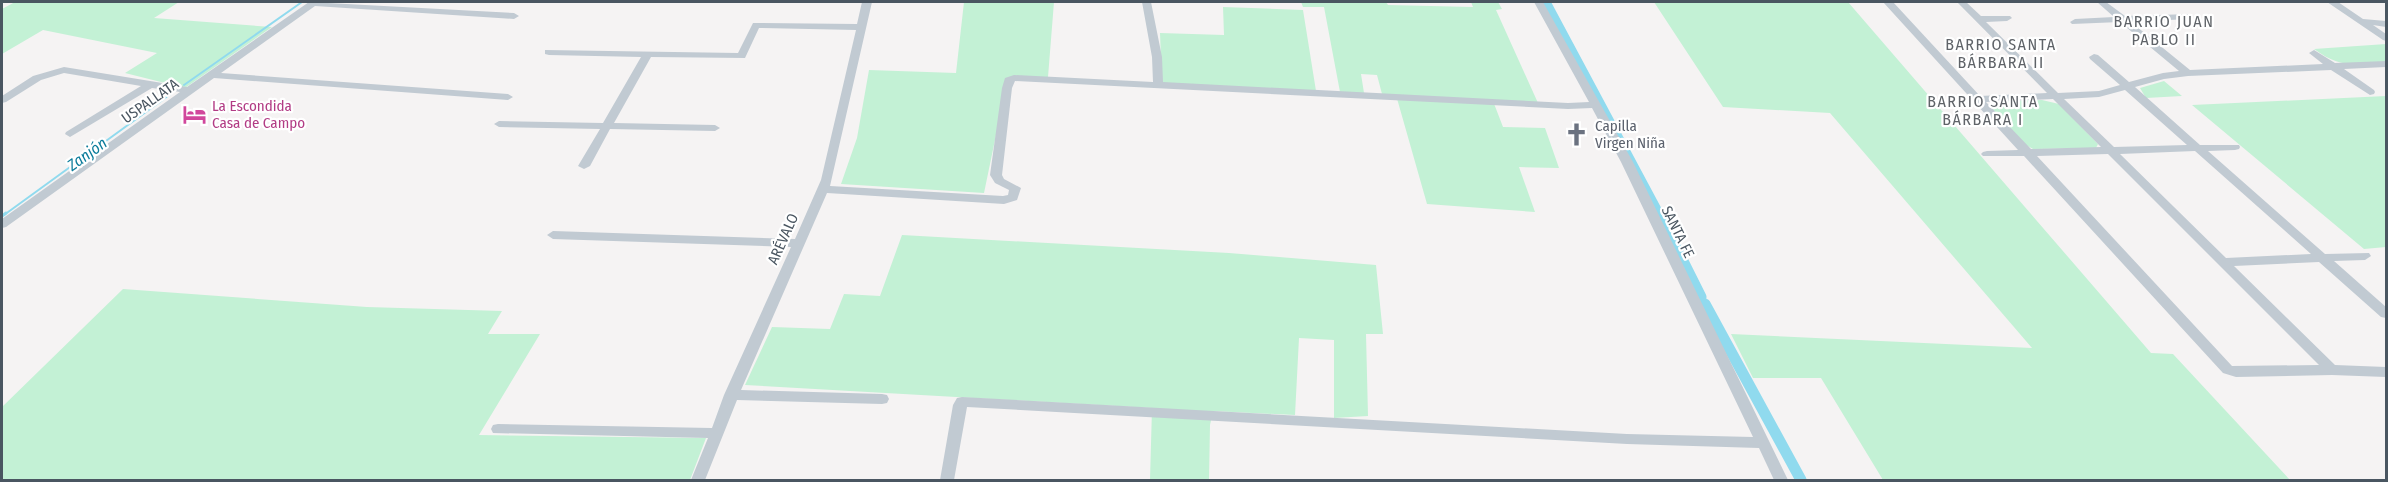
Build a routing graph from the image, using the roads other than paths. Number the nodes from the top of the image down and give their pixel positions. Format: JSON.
{"nodes":[{"id":1,"x":313,"y":2,"type":"edge"},
{"id":2,"x":867,"y":2,"type":"edge"},
{"id":3,"x":1146,"y":2,"type":"edge"},
{"id":4,"x":1539,"y":2,"type":"edge"},
{"id":5,"x":1888,"y":2,"type":"edge"},
{"id":6,"x":1962,"y":2,"type":"edge"},
{"id":7,"x":2101,"y":2,"type":"edge"},
{"id":8,"x":2332,"y":2,"type":"edge"},
{"id":9,"x":514,"y":16,"type":"dead end"},
{"id":10,"x":2188,"y":16,"type":"dead end"},
{"id":11,"x":2007,"y":18,"type":"dead end"},
{"id":12,"x":1979,"y":19,"type":"junction"},
{"id":13,"x":2122,"y":19,"type":"junction"},
{"id":14,"x":2360,"y":21,"type":"junction"},
{"id":15,"x":2075,"y":22,"type":"dead end"},
{"id":16,"x":2386,"y":24,"type":"edge"},
{"id":17,"x":862,"y":27,"type":"junction"},
{"id":18,"x":2386,"y":38,"type":"edge"},
{"id":19,"x":549,"y":52,"type":"dead end"},
{"id":20,"x":2314,"y":53,"type":"dead end"},
{"id":21,"x":647,"y":55,"type":"junction"},
{"id":22,"x":2094,"y":57,"type":"dead end"},
{"id":23,"x":2386,"y":64,"type":"edge"},
{"id":24,"x":2333,"y":66,"type":"junction"},
{"id":25,"x":2188,"y":73,"type":"junction"},
{"id":26,"x":213,"y":75,"type":"junction"},
{"id":27,"x":151,"y":84,"type":"junction"},
{"id":28,"x":1158,"y":85,"type":"junction"},
{"id":29,"x":2127,"y":86,"type":"junction"},
{"id":30,"x":190,"y":91,"type":"junction"},
{"id":31,"x":2370,"y":92,"type":"dead end"},
{"id":32,"x":2056,"y":96,"type":"junction"},
{"id":33,"x":508,"y":97,"type":"dead end"},
{"id":34,"x":1977,"y":99,"type":"junction"},
{"id":35,"x":2,"y":100,"type":"edge"},
{"id":36,"x":1596,"y":105,"type":"junction"},
{"id":37,"x":499,"y":124,"type":"dead end"},
{"id":38,"x":606,"y":127,"type":"junction"},
{"id":39,"x":715,"y":128,"type":"dead end"},
{"id":40,"x":70,"y":134,"type":"dead end"},
{"id":41,"x":2235,"y":147,"type":"dead end"},
{"id":42,"x":2198,"y":148,"type":"junction"},
{"id":43,"x":2110,"y":151,"type":"junction"},
{"id":44,"x":2028,"y":153,"type":"junction"},
{"id":45,"x":1987,"y":154,"type":"dead end"},
{"id":46,"x":584,"y":166,"type":"dead end"},
{"id":47,"x":823,"y":189,"type":"junction"},
{"id":48,"x":2,"y":224,"type":"edge"},
{"id":49,"x":553,"y":235,"type":"dead end"},
{"id":50,"x":799,"y":243,"type":"junction"},
{"id":51,"x":2365,"y":256,"type":"dead end"},
{"id":52,"x":2322,"y":257,"type":"junction"},
{"id":53,"x":2223,"y":262,"type":"junction"},
{"id":54,"x":2386,"y":314,"type":"edge"},
{"id":55,"x":2332,"y":370,"type":"junction"},
{"id":56,"x":2386,"y":372,"type":"edge"},
{"id":57,"x":731,"y":396,"type":"junction"},
{"id":58,"x":882,"y":399,"type":"dead end"},
{"id":59,"x":498,"y":429,"type":"dead end"},
{"id":60,"x":715,"y":433,"type":"junction"},
{"id":61,"x":1762,"y":443,"type":"junction"},
{"id":62,"x":698,"y":480,"type":"edge"},
{"id":63,"x":948,"y":480,"type":"edge"},
{"id":64,"x":1781,"y":480,"type":"edge"}],
"edges":[{"from":1,"to":9,"type":"street"},
{"from":1,"to":26,"type":"street","name":"USPALLATA"},
{"from":2,"to":17,"type":"street","name":"ARÉVALO"},
{"from":3,"to":28,"type":"street"},
{"from":4,"to":36,"type":"street","name":"SANTA FE"},
{"from":5,"to":34,"type":"street"},
{"from":6,"to":12,"type":"street"},
{"from":7,"to":13,"type":"street"},
{"from":8,"to":14,"type":"street"},
{"from":10,"to":13,"type":"street"},
{"from":11,"to":12,"type":"street"},
{"from":12,"to":32,"type":"street"},
{"from":13,"to":15,"type":"street"},
{"from":13,"to":25,"type":"street"},
{"from":14,"to":16,"type":"street"},
{"from":14,"to":18,"type":"street"},
{"from":17,"to":21,"type":"street"},
{"from":17,"to":47,"type":"street","name":"ARÉVALO"},
{"from":19,"to":21,"type":"street"},
{"from":20,"to":24,"type":"street"},
{"from":21,"to":38,"type":"street"},
{"from":22,"to":29,"type":"street"},
{"from":23,"to":24,"type":"street"},
{"from":24,"to":25,"type":"street"},
{"from":24,"to":31,"type":"street"},
{"from":25,"to":29,"type":"street"},
{"from":26,"to":30,"type":"street","name":"USPALLATA"},
{"from":26,"to":33,"type":"street"},
{"from":27,"to":30,"type":"street"},
{"from":27,"to":35,"type":"street"},
{"from":27,"to":40,"type":"street"},
{"from":28,"to":36,"type":"street"},
{"from":28,"to":47,"type":"street"},
{"from":29,"to":32,"type":"street"},
{"from":29,"to":42,"type":"street"},
{"from":30,"to":48,"type":"street","name":"USPALLATA"},
{"from":32,"to":34,"type":"street"},
{"from":32,"to":43,"type":"street"},
{"from":34,"to":44,"type":"street"},
{"from":36,"to":61,"type":"street","name":"SANTA FE"},
{"from":37,"to":38,"type":"street"},
{"from":38,"to":39,"type":"street"},
{"from":38,"to":46,"type":"street"},
{"from":41,"to":42,"type":"street"},
{"from":42,"to":43,"type":"street"},
{"from":42,"to":52,"type":"street"},
{"from":43,"to":44,"type":"street"},
{"from":43,"to":53,"type":"street"},
{"from":44,"to":45,"type":"street"},
{"from":44,"to":55,"type":"street"},
{"from":47,"to":50,"type":"street","name":"ARÉVALO"},
{"from":49,"to":50,"type":"street"},
{"from":50,"to":57,"type":"street","name":"ARÉVALO"},
{"from":51,"to":52,"type":"street"},
{"from":52,"to":53,"type":"street"},
{"from":52,"to":54,"type":"street"},
{"from":53,"to":55,"type":"street"},
{"from":55,"to":56,"type":"street"},
{"from":57,"to":58,"type":"street"},
{"from":57,"to":60,"type":"street","name":"ARÉVALO"},
{"from":59,"to":60,"type":"street"},
{"from":60,"to":62,"type":"street","name":"ARÉVALO"},
{"from":61,"to":63,"type":"street"},
{"from":61,"to":64,"type":"street","name":"SANTA FE"}]}
